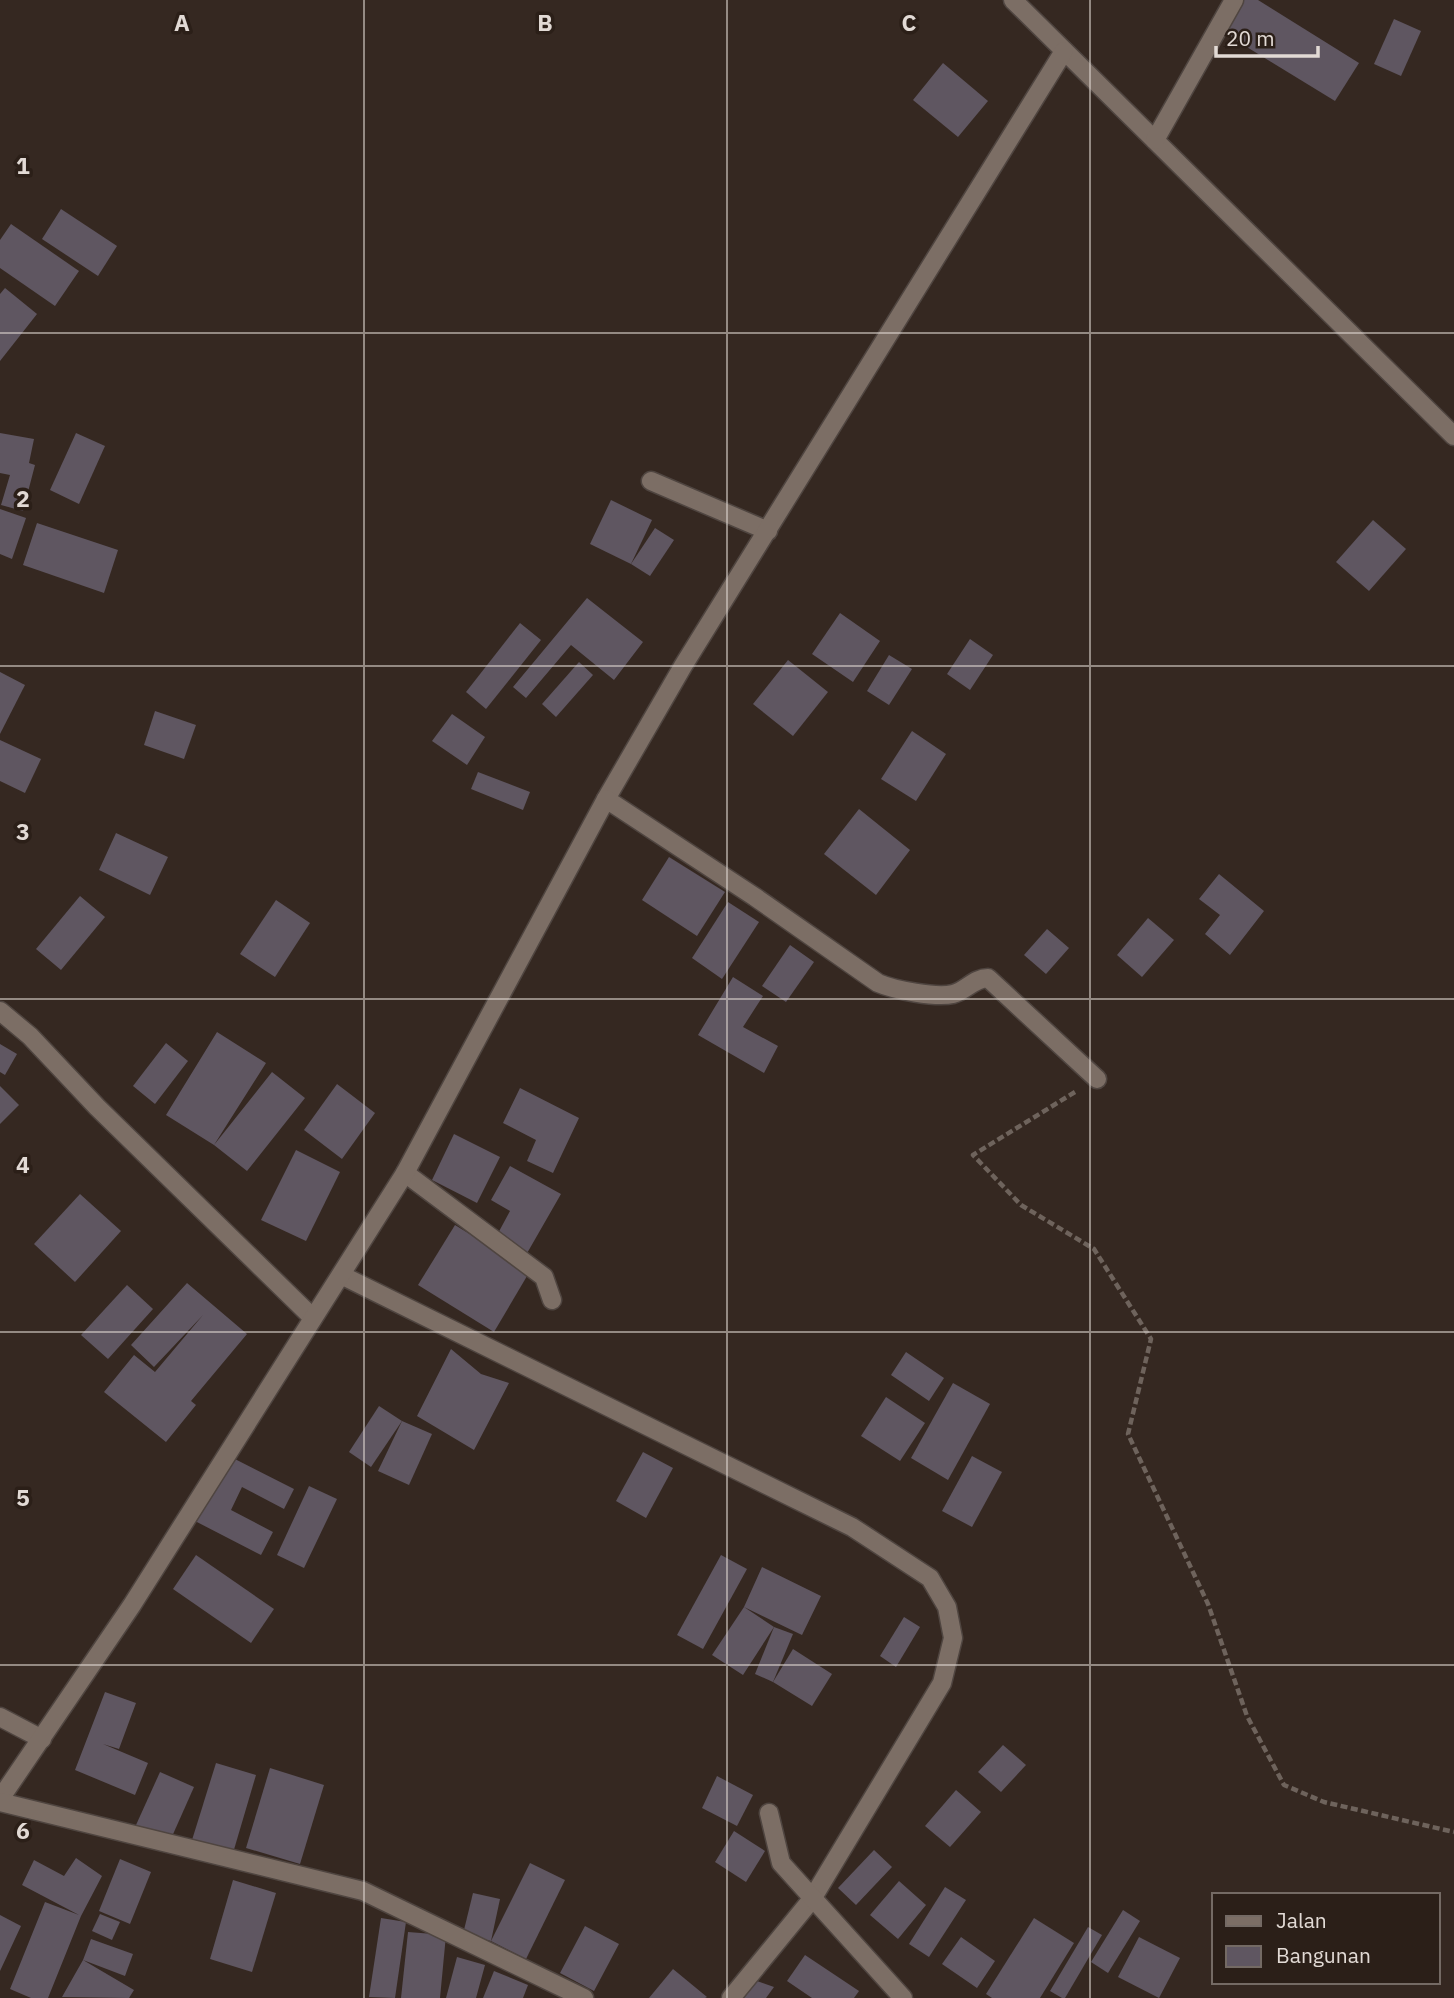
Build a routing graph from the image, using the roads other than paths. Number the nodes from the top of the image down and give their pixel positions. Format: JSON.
{"nodes":[{"id":1,"x":1013,"y":0,"type":"edge"},
{"id":2,"x":1234,"y":0,"type":"edge"},
{"id":3,"x":1064,"y":51,"type":"junction"},
{"id":4,"x":1155,"y":140,"type":"junction"},
{"id":5,"x":1454,"y":436,"type":"edge"},
{"id":6,"x":651,"y":481,"type":"dead end"},
{"id":7,"x":768,"y":531,"type":"junction"},
{"id":8,"x":606,"y":799,"type":"junction"},
{"id":9,"x":0,"y":1011,"type":"edge"},
{"id":10,"x":1097,"y":1079,"type":"road end"},
{"id":11,"x":405,"y":1173,"type":"junction"},
{"id":12,"x":341,"y":1275,"type":"junction"},
{"id":13,"x":552,"y":1300,"type":"dead end"},
{"id":14,"x":313,"y":1318,"type":"junction"},
{"id":15,"x":0,"y":1717,"type":"edge"},
{"id":16,"x":42,"y":1739,"type":"junction"},
{"id":17,"x":0,"y":1800,"type":"edge"},
{"id":18,"x":769,"y":1813,"type":"dead end"},
{"id":19,"x":812,"y":1899,"type":"junction"},
{"id":20,"x":584,"y":1998,"type":"edge"},
{"id":21,"x":731,"y":1998,"type":"edge"},
{"id":22,"x":903,"y":1998,"type":"edge"}],
"edges":[{"from":1,"to":3,"type":"street"},
{"from":2,"to":4,"type":"street"},
{"from":3,"to":4,"type":"street"},
{"from":3,"to":7,"type":"street"},
{"from":4,"to":5,"type":"street"},
{"from":6,"to":7,"type":"street"},
{"from":7,"to":8,"type":"street"},
{"from":8,"to":10,"type":"street"},
{"from":8,"to":11,"type":"street"},
{"from":9,"to":14,"type":"street"},
{"from":11,"to":12,"type":"street"},
{"from":11,"to":13,"type":"street"},
{"from":12,"to":14,"type":"street"},
{"from":12,"to":19,"type":"street"},
{"from":14,"to":16,"type":"street"},
{"from":15,"to":16,"type":"street"},
{"from":16,"to":17,"type":"street"},
{"from":17,"to":20,"type":"street"},
{"from":18,"to":19,"type":"street"},
{"from":19,"to":21,"type":"street"},
{"from":19,"to":22,"type":"street"}]}
